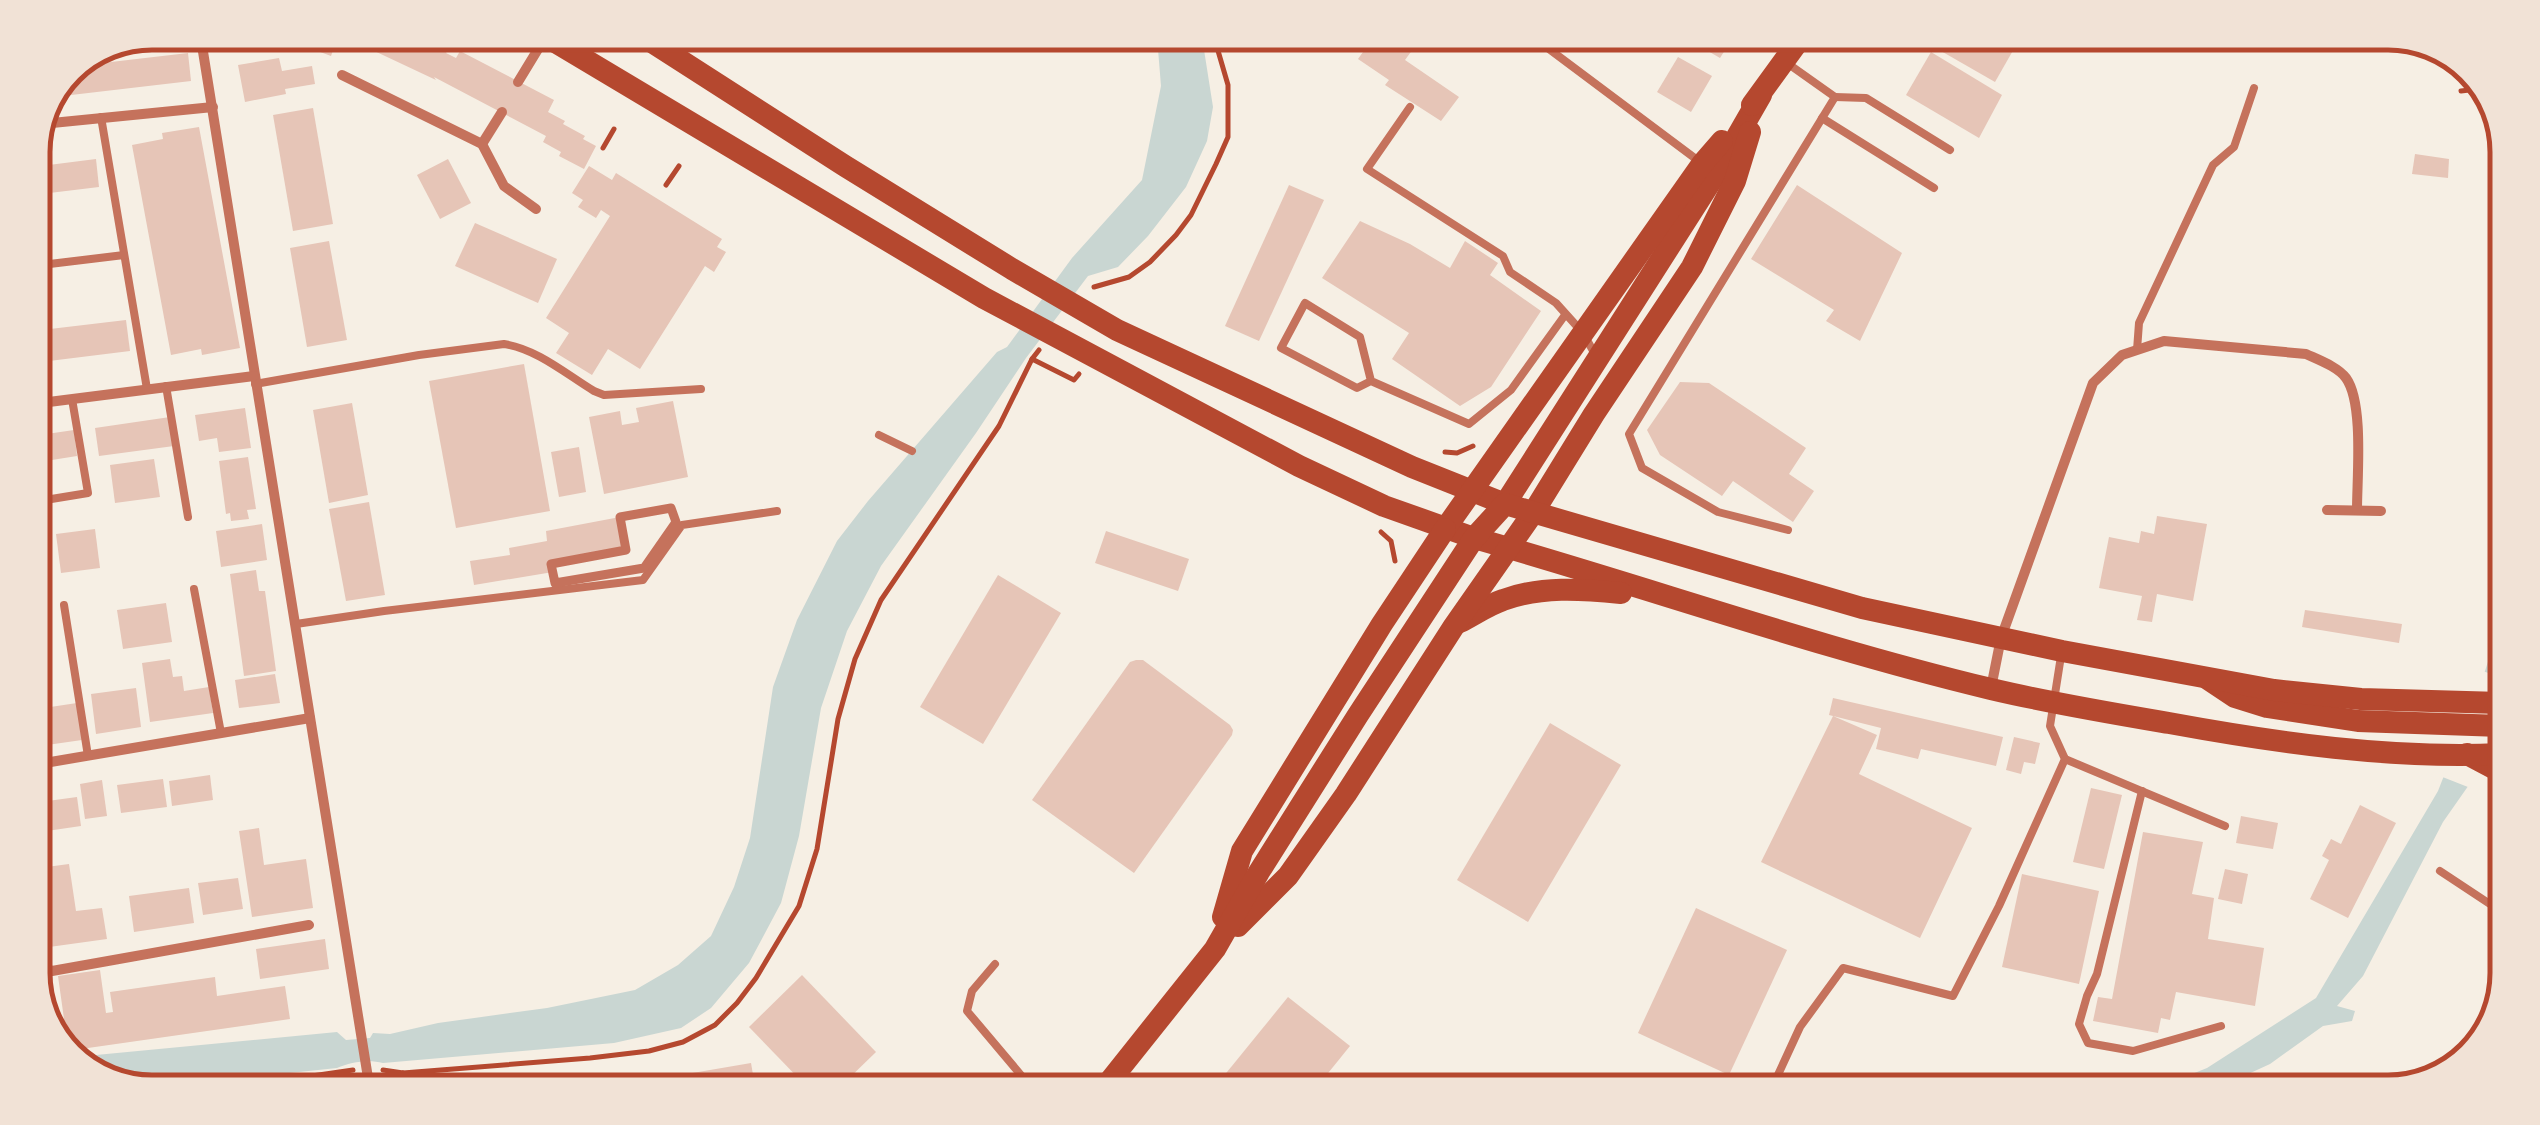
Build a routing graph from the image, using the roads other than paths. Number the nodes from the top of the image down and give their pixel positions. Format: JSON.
{"nodes":[{"id":1,"x":203,"y":50,"type":"edge"},
{"id":2,"x":536,"y":50,"type":"edge"},
{"id":3,"x":569,"y":50,"type":"edge"},
{"id":4,"x":666,"y":50,"type":"edge"},
{"id":5,"x":1550,"y":50,"type":"edge"},
{"id":6,"x":1793,"y":50,"type":"edge"},
{"id":7,"x":1785,"y":62,"type":"junction"},
{"id":8,"x":342,"y":76,"type":"dead end"},
{"id":9,"x":518,"y":82,"type":"dead end"},
{"id":10,"x":2254,"y":88,"type":"dead end"},
{"id":11,"x":1761,"y":95,"type":"junction"},
{"id":12,"x":1834,"y":96,"type":"junction"},
{"id":13,"x":213,"y":107,"type":"junction"},
{"id":14,"x":1410,"y":107,"type":"dead end"},
{"id":15,"x":502,"y":112,"type":"dead end"},
{"id":16,"x":101,"y":117,"type":"junction"},
{"id":17,"x":1822,"y":118,"type":"junction"},
{"id":18,"x":54,"y":123,"type":"edge"},
{"id":19,"x":482,"y":144,"type":"junction"},
{"id":20,"x":1950,"y":150,"type":"dead end"},
{"id":21,"x":1708,"y":170,"type":"junction"},
{"id":22,"x":1934,"y":188,"type":"dead end"},
{"id":23,"x":536,"y":209,"type":"dead end"},
{"id":24,"x":124,"y":255,"type":"junction"},
{"id":25,"x":50,"y":264,"type":"edge"},
{"id":26,"x":1565,"y":316,"type":"junction"},
{"id":27,"x":1584,"y":333,"type":"junction"},
{"id":28,"x":2137,"y":350,"type":"junction"},
{"id":29,"x":1598,"y":360,"type":"junction"},
{"id":30,"x":254,"y":380,"type":"junction"},
{"id":31,"x":1371,"y":381,"type":"junction"},
{"id":32,"x":166,"y":386,"type":"junction"},
{"id":33,"x":147,"y":388,"type":"junction"},
{"id":34,"x":701,"y":390,"type":"dead end"},
{"id":35,"x":72,"y":399,"type":"junction"},
{"id":36,"x":50,"y":402,"type":"edge"},
{"id":37,"x":879,"y":435,"type":"dead end"},
{"id":38,"x":912,"y":452,"type":"dead end"},
{"id":39,"x":1471,"y":491,"type":"junction"},
{"id":40,"x":50,"y":499,"type":"edge"},
{"id":41,"x":1505,"y":504,"type":"junction"},
{"id":42,"x":2327,"y":510,"type":"dead end"},
{"id":43,"x":2357,"y":510,"type":"junction"},
{"id":44,"x":2381,"y":511,"type":"dead end"},
{"id":45,"x":777,"y":512,"type":"dead end"},
{"id":46,"x":1533,"y":513,"type":"junction"},
{"id":47,"x":188,"y":517,"type":"dead end"},
{"id":48,"x":620,"y":517,"type":"joint"},
{"id":49,"x":1445,"y":528,"type":"junction"},
{"id":50,"x":1788,"y":530,"type":"dead end"},
{"id":51,"x":1474,"y":538,"type":"junction"},
{"id":52,"x":1507,"y":547,"type":"junction"},
{"id":53,"x":194,"y":589,"type":"dead end"},
{"id":54,"x":1664,"y":596,"type":"junction"},
{"id":55,"x":64,"y":605,"type":"dead end"},
{"id":56,"x":296,"y":624,"type":"junction"},
{"id":57,"x":1454,"y":626,"type":"junction"},
{"id":58,"x":2001,"y":638,"type":"junction"},
{"id":59,"x":2062,"y":652,"type":"junction"},
{"id":60,"x":1990,"y":689,"type":"junction"},
{"id":61,"x":2053,"y":702,"type":"junction"},
{"id":62,"x":2490,"y":717,"type":"edge"},
{"id":63,"x":310,"y":718,"type":"junction"},
{"id":64,"x":221,"y":733,"type":"junction"},
{"id":65,"x":88,"y":756,"type":"junction"},
{"id":66,"x":2065,"y":759,"type":"junction"},
{"id":67,"x":2482,"y":759,"type":"edge"},
{"id":68,"x":50,"y":762,"type":"edge"},
{"id":69,"x":2142,"y":791,"type":"junction"},
{"id":70,"x":2225,"y":826,"type":"dead end"},
{"id":71,"x":2440,"y":871,"type":"dead end"},
{"id":72,"x":2490,"y":904,"type":"edge"},
{"id":73,"x":309,"y":925,"type":"dead end"},
{"id":74,"x":1214,"y":949,"type":"junction"},
{"id":75,"x":995,"y":964,"type":"dead end"},
{"id":76,"x":50,"y":970,"type":"edge"},
{"id":77,"x":2222,"y":1026,"type":"dead end"},
{"id":78,"x":367,"y":1075,"type":"edge"},
{"id":79,"x":1021,"y":1075,"type":"edge"},
{"id":80,"x":1115,"y":1075,"type":"edge"},
{"id":81,"x":1777,"y":1075,"type":"edge"}],
"edges":[{"from":1,"to":13,"type":"street"},
{"from":2,"to":9,"type":"street"},
{"from":3,"to":49,"type":"main road"},
{"from":4,"to":39,"type":"main road"},
{"from":5,"to":21,"type":"lane"},
{"from":6,"to":7,"type":"main road"},
{"from":7,"to":11,"type":"main road"},
{"from":7,"to":12,"type":"lane"},
{"from":8,"to":19,"type":"street"},
{"from":10,"to":28,"type":"lane"},
{"from":11,"to":21,"type":"main road"},
{"from":11,"to":46,"type":"main road"},
{"from":12,"to":17,"type":"lane"},
{"from":12,"to":20,"type":"lane"},
{"from":13,"to":16,"type":"street"},
{"from":13,"to":30,"type":"street"},
{"from":14,"to":26,"type":"lane"},
{"from":15,"to":19,"type":"street"},
{"from":16,"to":18,"type":"street"},
{"from":16,"to":24,"type":"lane"},
{"from":17,"to":22,"type":"lane"},
{"from":17,"to":50,"type":"lane"},
{"from":19,"to":23,"type":"street"},
{"from":21,"to":27,"type":"main road"},
{"from":21,"to":29,"type":"main road"},
{"from":24,"to":25,"type":"lane"},
{"from":24,"to":33,"type":"lane"},
{"from":26,"to":27,"type":"lane"},
{"from":26,"to":31,"type":"lane"},
{"from":27,"to":29,"type":"lane"},
{"from":27,"to":39,"type":"main road"},
{"from":28,"to":43,"type":"street"},
{"from":28,"to":58,"type":"street"},
{"from":29,"to":41,"type":"main road"},
{"from":30,"to":32,"type":"street"},
{"from":30,"to":34,"type":"lane"},
{"from":30,"to":56,"type":"street"},
{"from":31,"to":31,"type":"lane"},
{"from":32,"to":33,"type":"street"},
{"from":32,"to":47,"type":"lane"},
{"from":33,"to":35,"type":"street"},
{"from":35,"to":36,"type":"street"},
{"from":35,"to":40,"type":"lane"},
{"from":37,"to":38,"type":"lane"},
{"from":39,"to":41,"type":"main road"},
{"from":39,"to":49,"type":"main road"},
{"from":41,"to":46,"type":"main road"},
{"from":41,"to":51,"type":"main road"},
{"from":42,"to":43,"type":"street"},
{"from":43,"to":44,"type":"street"},
{"from":45,"to":56,"type":"lane"},
{"from":46,"to":52,"type":"main road"},
{"from":46,"to":58,"type":"main road"},
{"from":48,"to":48,"type":"street"},
{"from":49,"to":51,"type":"main road"},
{"from":49,"to":74,"type":"main road"},
{"from":51,"to":52,"type":"main road"},
{"from":51,"to":74,"type":"main road"},
{"from":52,"to":54,"type":"main road"},
{"from":52,"to":57,"type":"main road"},
{"from":53,"to":64,"type":"lane"},
{"from":54,"to":57,"type":"main road"},
{"from":54,"to":60,"type":"main road"},
{"from":55,"to":65,"type":"lane"},
{"from":56,"to":63,"type":"street"},
{"from":57,"to":74,"type":"main road"},
{"from":58,"to":59,"type":"main road"},
{"from":58,"to":60,"type":"street"},
{"from":59,"to":61,"type":"lane"},
{"from":59,"to":62,"type":"main road"},
{"from":60,"to":61,"type":"main road"},
{"from":61,"to":66,"type":"lane"},
{"from":61,"to":67,"type":"main road"},
{"from":63,"to":64,"type":"street"},
{"from":63,"to":78,"type":"street"},
{"from":64,"to":65,"type":"street"},
{"from":65,"to":68,"type":"street"},
{"from":66,"to":69,"type":"lane"},
{"from":66,"to":81,"type":"lane"},
{"from":69,"to":70,"type":"lane"},
{"from":69,"to":77,"type":"lane"},
{"from":71,"to":72,"type":"lane"},
{"from":73,"to":76,"type":"street"},
{"from":74,"to":80,"type":"main road"},
{"from":75,"to":79,"type":"lane"}]}
